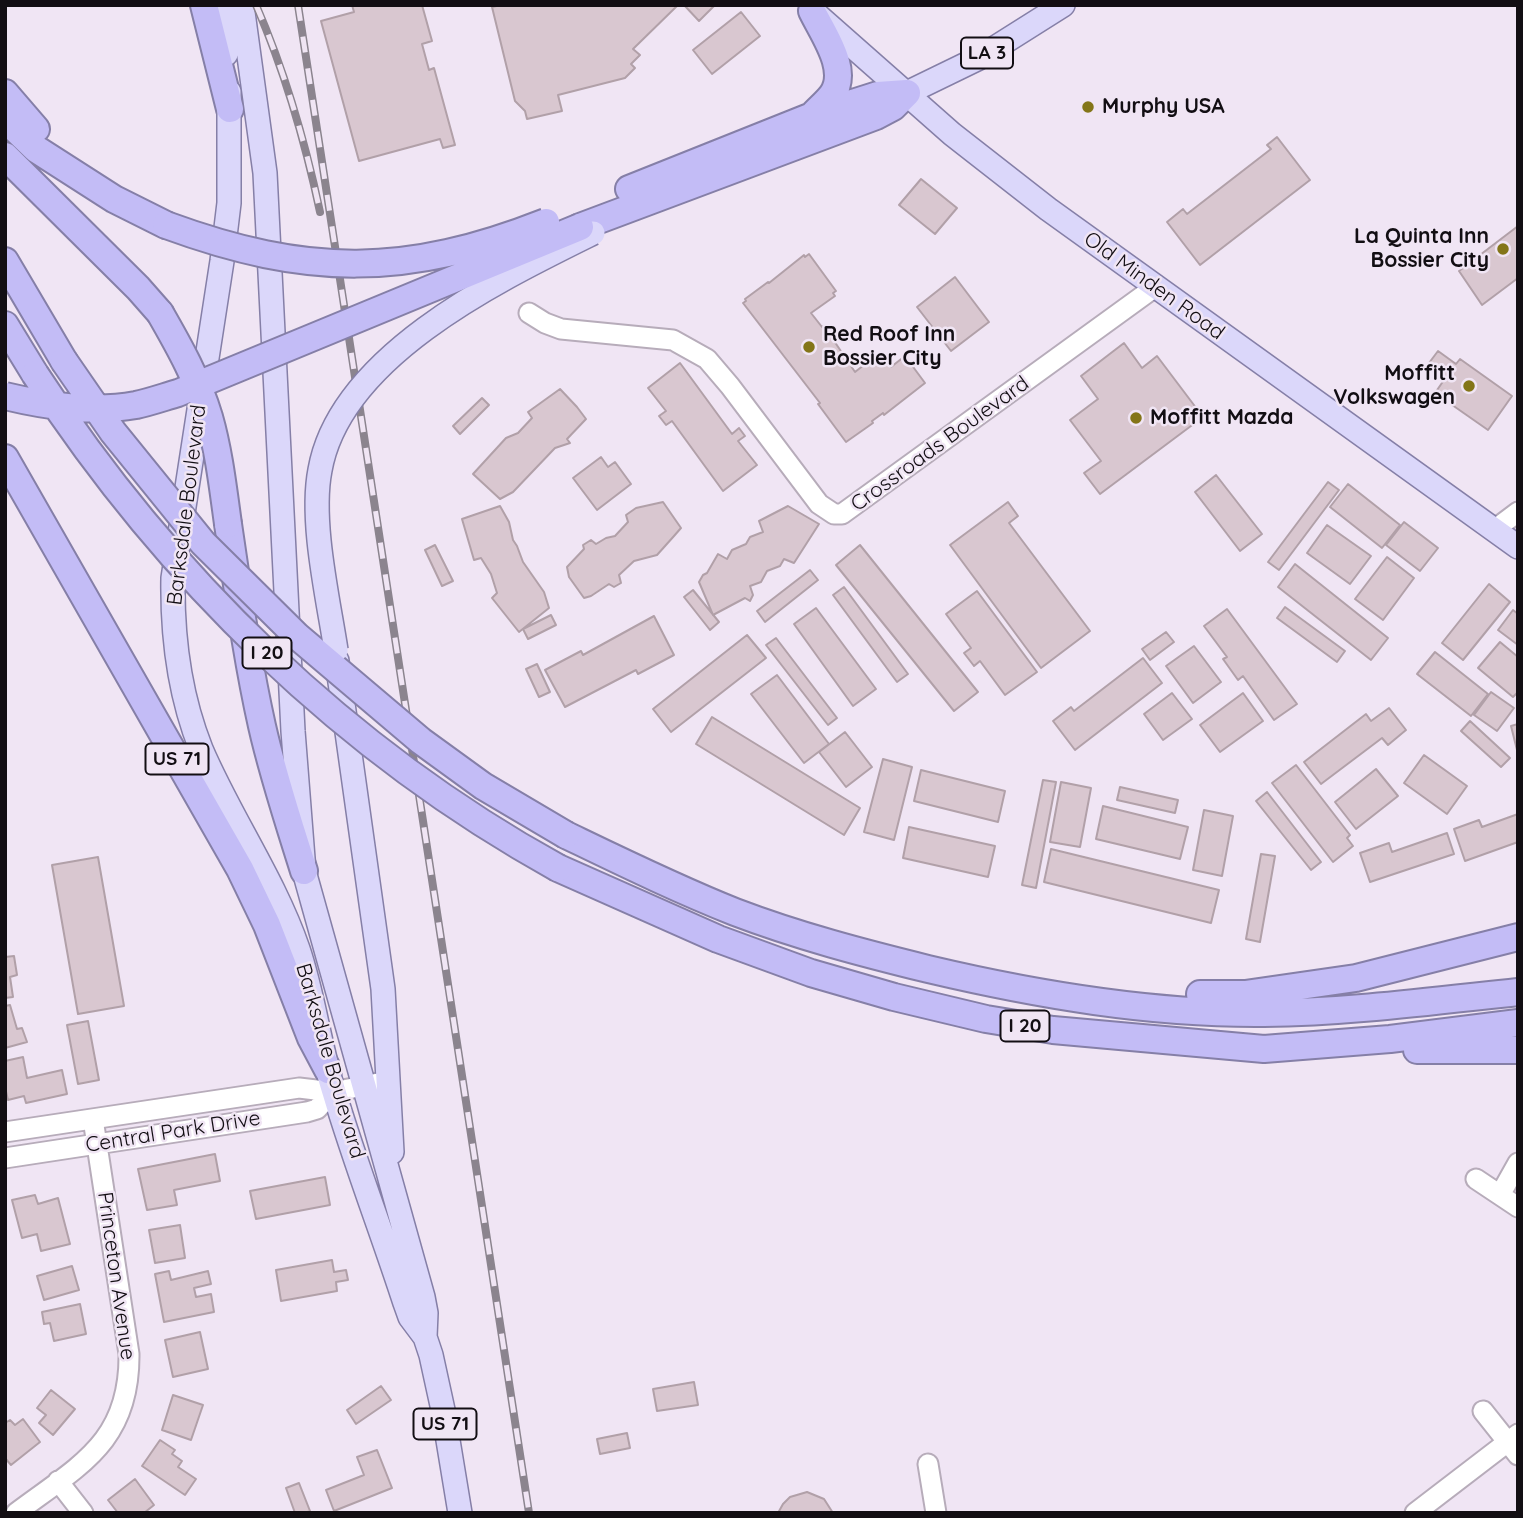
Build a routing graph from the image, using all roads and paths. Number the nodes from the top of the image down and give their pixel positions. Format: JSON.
{"nodes":[{"id":1,"x":204,"y":5,"type":"edge"},
{"id":2,"x":220,"y":5,"type":"edge"},
{"id":3,"x":242,"y":5,"type":"edge"},
{"id":4,"x":1063,"y":5,"type":"edge"},
{"id":5,"x":809,"y":8,"type":"edge"},
{"id":6,"x":5,"y":93,"type":"edge"},
{"id":7,"x":907,"y":93,"type":"junction"},
{"id":8,"x":230,"y":109,"type":"junction"},
{"id":9,"x":812,"y":116,"type":"junction"},
{"id":10,"x":5,"y":119,"type":"edge"},
{"id":11,"x":5,"y":156,"type":"edge"},
{"id":12,"x":84,"y":178,"type":"junction"},
{"id":13,"x":583,"y":224,"type":"junction"},
{"id":14,"x":5,"y":261,"type":"edge"},
{"id":15,"x":1155,"y":287,"type":"junction"},
{"id":16,"x":529,"y":313,"type":"dead end"},
{"id":17,"x":5,"y":325,"type":"edge"},
{"id":18,"x":5,"y":396,"type":"edge"},
{"id":19,"x":5,"y":458,"type":"edge"},
{"id":20,"x":1518,"y":512,"type":"edge"},
{"id":21,"x":1510,"y":540,"type":"edge"},
{"id":22,"x":304,"y":871,"type":"junction"},
{"id":23,"x":1518,"y":937,"type":"edge"},
{"id":24,"x":1518,"y":992,"type":"edge"},
{"id":25,"x":1082,"y":999,"type":"junction"},
{"id":26,"x":1518,"y":1023,"type":"edge"},
{"id":27,"x":1264,"y":1049,"type":"junction"},
{"id":28,"x":1518,"y":1050,"type":"edge"},
{"id":29,"x":331,"y":1081,"type":"junction"},
{"id":30,"x":388,"y":1081,"type":"junction"},
{"id":31,"x":363,"y":1087,"type":"junction"},
{"id":32,"x":93,"y":1119,"type":"junction"},
{"id":33,"x":5,"y":1132,"type":"edge"},
{"id":34,"x":97,"y":1144,"type":"junction"},
{"id":35,"x":5,"y":1158,"type":"edge"},
{"id":36,"x":1518,"y":1163,"type":"edge"},
{"id":37,"x":1476,"y":1180,"type":"dead end"},
{"id":38,"x":1500,"y":1195,"type":"junction"},
{"id":39,"x":1518,"y":1207,"type":"edge"},
{"id":40,"x":406,"y":1238,"type":"junction"},
{"id":41,"x":425,"y":1337,"type":"junction"},
{"id":42,"x":1483,"y":1411,"type":"dead end"},
{"id":43,"x":1514,"y":1444,"type":"edge"},
{"id":44,"x":928,"y":1464,"type":"dead end"},
{"id":45,"x":58,"y":1481,"type":"junction"},
{"id":46,"x":16,"y":1513,"type":"edge"},
{"id":47,"x":83,"y":1513,"type":"edge"},
{"id":48,"x":460,"y":1513,"type":"edge"},
{"id":49,"x":936,"y":1513,"type":"edge"},
{"id":50,"x":1415,"y":1513,"type":"edge"}],
"edges":[{"from":1,"to":8,"type":"highway"},
{"from":2,"to":8,"type":"main road","name":"Barksdale Boulevard"},
{"from":3,"to":22,"type":"main road","name":"Barksdale Boulevard"},
{"from":4,"to":7,"type":"main road","number":"LA 3"},
{"from":5,"to":7,"type":"main road","name":"Old Minden Road"},
{"from":5,"to":9,"type":"highway"},
{"from":6,"to":12,"type":"highway"},
{"from":7,"to":9,"type":"highway"},
{"from":7,"to":13,"type":"highway"},
{"from":7,"to":15,"type":"main road","name":"Old Minden Road"},
{"from":8,"to":29,"type":"main road","name":"Barksdale Boulevard"},
{"from":9,"to":13,"type":"highway"},
{"from":10,"to":12,"type":"highway"},
{"from":11,"to":22,"type":"highway","number":"US 71","bridge":true},
{"from":12,"to":13,"type":"highway","bridge":true},
{"from":13,"to":18,"type":"highway","bridge":true},
{"from":13,"to":30,"type":"main road","bridge":true},
{"from":14,"to":25,"type":"highway","number":"I 20","bridge":true},
{"from":15,"to":16,"type":"street","name":"Crossroads Boulevard"},
{"from":15,"to":21,"type":"main road","name":"Old Minden Road"},
{"from":17,"to":27,"type":"highway","number":"I 20","bridge":true},
{"from":19,"to":29,"type":"highway","number":"US 71"},
{"from":20,"to":21,"type":"street"},
{"from":22,"to":31,"type":"main road","name":"Barksdale Boulevard","number":"US 71"},
{"from":23,"to":25,"type":"highway"},
{"from":24,"to":25,"type":"highway","number":"I 20"},
{"from":26,"to":27,"type":"highway","number":"I 20"},
{"from":27,"to":28,"type":"highway"},
{"from":29,"to":31,"type":"street","name":"Central Park Drive"},
{"from":29,"to":32,"type":"street","name":"Central Park Drive"},
{"from":29,"to":34,"type":"street","name":"Central Park Drive"},
{"from":29,"to":41,"type":"main road","name":"Barksdale Boulevard","number":"US 71"},
{"from":30,"to":31,"type":"street","name":"Central Park Drive"},
{"from":30,"to":40,"type":"main road"},
{"from":31,"to":40,"type":"main road","name":"Barksdale Boulevard","number":"US 71"},
{"from":32,"to":33,"type":"street","name":"Central Park Drive"},
{"from":32,"to":34,"type":"street","name":"Princeton Avenue"},
{"from":34,"to":35,"type":"street","name":"Central Park Drive"},
{"from":34,"to":45,"type":"street","name":"Princeton Avenue"},
{"from":36,"to":38,"type":"street"},
{"from":37,"to":38,"type":"street"},
{"from":38,"to":39,"type":"street"},
{"from":40,"to":41,"type":"main road","name":"Barksdale Boulevard","number":"US 71"},
{"from":41,"to":48,"type":"main road","name":"Barksdale Boulevard","number":"US 71"},
{"from":42,"to":43,"type":"street"},
{"from":43,"to":50,"type":"street"},
{"from":44,"to":49,"type":"street"},
{"from":45,"to":46,"type":"street","name":"Princeton Avenue"},
{"from":45,"to":47,"type":"street"}]}
